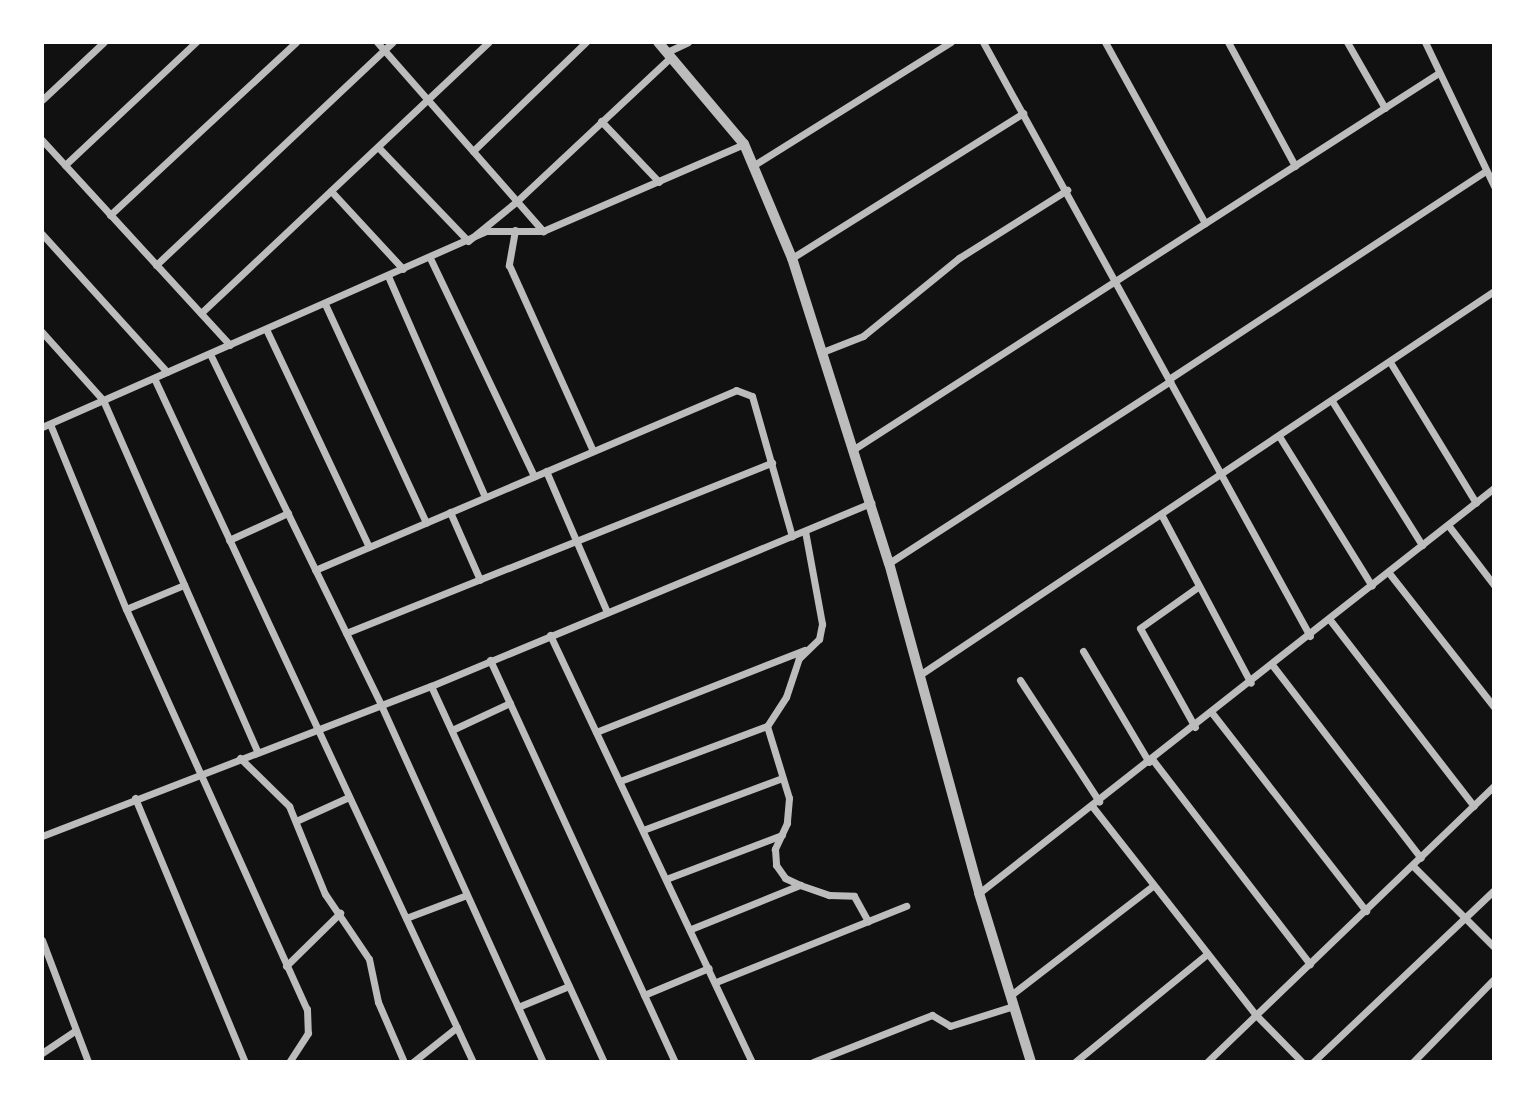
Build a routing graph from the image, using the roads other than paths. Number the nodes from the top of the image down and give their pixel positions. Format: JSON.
{"nodes":[{"id":1,"x":104,"y":42,"type":"edge"},
{"id":2,"x":196,"y":42,"type":"edge"},
{"id":3,"x":296,"y":42,"type":"edge"},
{"id":4,"x":377,"y":42,"type":"edge"},
{"id":5,"x":393,"y":42,"type":"edge"},
{"id":6,"x":489,"y":42,"type":"edge"},
{"id":7,"x":586,"y":42,"type":"edge"},
{"id":8,"x":658,"y":42,"type":"edge"},
{"id":9,"x":688,"y":42,"type":"edge"},
{"id":10,"x":951,"y":42,"type":"edge"},
{"id":11,"x":983,"y":42,"type":"edge"},
{"id":12,"x":1105,"y":42,"type":"edge"},
{"id":13,"x":1228,"y":42,"type":"edge"},
{"id":14,"x":1348,"y":42,"type":"edge"},
{"id":15,"x":1426,"y":42,"type":"edge"},
{"id":16,"x":384,"y":50,"type":"junction"},
{"id":17,"x":669,"y":55,"type":"junction"},
{"id":18,"x":1437,"y":74,"type":"junction"},
{"id":19,"x":42,"y":100,"type":"edge"},
{"id":20,"x":428,"y":100,"type":"junction"},
{"id":21,"x":1385,"y":108,"type":"junction"},
{"id":22,"x":1023,"y":113,"type":"junction"},
{"id":23,"x":601,"y":121,"type":"junction"},
{"id":24,"x":42,"y":141,"type":"edge"},
{"id":25,"x":744,"y":144,"type":"junction"},
{"id":26,"x":378,"y":147,"type":"junction"},
{"id":27,"x":472,"y":151,"type":"junction"},
{"id":28,"x":65,"y":165,"type":"junction"},
{"id":29,"x":754,"y":165,"type":"junction"},
{"id":30,"x":1295,"y":166,"type":"junction"},
{"id":31,"x":1486,"y":171,"type":"junction"},
{"id":32,"x":660,"y":182,"type":"junction"},
{"id":33,"x":1494,"y":186,"type":"edge"},
{"id":34,"x":1067,"y":190,"type":"junction"},
{"id":35,"x":331,"y":191,"type":"junction"},
{"id":36,"x":517,"y":201,"type":"junction"},
{"id":37,"x":110,"y":215,"type":"junction"},
{"id":38,"x":1205,"y":223,"type":"junction"},
{"id":39,"x":515,"y":230,"type":"junction"},
{"id":40,"x":543,"y":231,"type":"junction"},
{"id":41,"x":42,"y":234,"type":"edge"},
{"id":42,"x":468,"y":241,"type":"junction"},
{"id":43,"x":430,"y":258,"type":"junction"},
{"id":44,"x":792,"y":258,"type":"junction"},
{"id":45,"x":156,"y":265,"type":"junction"},
{"id":46,"x":403,"y":269,"type":"junction"},
{"id":47,"x":388,"y":276,"type":"junction"},
{"id":48,"x":1113,"y":282,"type":"junction"},
{"id":49,"x":1494,"y":291,"type":"edge"},
{"id":50,"x":325,"y":304,"type":"junction"},
{"id":51,"x":201,"y":313,"type":"junction"},
{"id":52,"x":266,"y":329,"type":"junction"},
{"id":53,"x":42,"y":332,"type":"edge"},
{"id":54,"x":230,"y":345,"type":"junction"},
{"id":55,"x":825,"y":351,"type":"junction"},
{"id":56,"x":210,"y":354,"type":"junction"},
{"id":57,"x":1390,"y":362,"type":"junction"},
{"id":58,"x":167,"y":372,"type":"junction"},
{"id":59,"x":154,"y":378,"type":"junction"},
{"id":60,"x":1169,"y":380,"type":"junction"},
{"id":61,"x":103,"y":400,"type":"junction"},
{"id":62,"x":1332,"y":401,"type":"junction"},
{"id":63,"x":46,"y":426,"type":"edge"},
{"id":64,"x":1279,"y":436,"type":"junction"},
{"id":65,"x":854,"y":449,"type":"junction"},
{"id":66,"x":593,"y":451,"type":"junction"},
{"id":67,"x":772,"y":463,"type":"junction"},
{"id":68,"x":546,"y":471,"type":"junction"},
{"id":69,"x":1220,"y":475,"type":"junction"},
{"id":70,"x":534,"y":476,"type":"junction"},
{"id":71,"x":1494,"y":488,"type":"edge"},
{"id":72,"x":485,"y":497,"type":"junction"},
{"id":73,"x":871,"y":503,"type":"junction"},
{"id":74,"x":1475,"y":503,"type":"junction"},
{"id":75,"x":450,"y":512,"type":"junction"},
{"id":76,"x":288,"y":513,"type":"junction"},
{"id":77,"x":1161,"y":514,"type":"junction"},
{"id":78,"x":426,"y":523,"type":"junction"},
{"id":79,"x":1448,"y":525,"type":"junction"},
{"id":80,"x":804,"y":531,"type":"junction"},
{"id":81,"x":792,"y":536,"type":"junction"},
{"id":82,"x":229,"y":540,"type":"junction"},
{"id":83,"x":576,"y":541,"type":"junction"},
{"id":84,"x":1422,"y":545,"type":"junction"},
{"id":85,"x":369,"y":547,"type":"junction"},
{"id":86,"x":890,"y":564,"type":"junction"},
{"id":87,"x":315,"y":570,"type":"junction"},
{"id":88,"x":1389,"y":573,"type":"junction"},
{"id":89,"x":480,"y":580,"type":"junction"},
{"id":90,"x":184,"y":585,"type":"junction"},
{"id":91,"x":1494,"y":585,"type":"edge"},
{"id":92,"x":1199,"y":586,"type":"junction"},
{"id":93,"x":1372,"y":586,"type":"junction"},
{"id":94,"x":126,"y":609,"type":"junction"},
{"id":95,"x":607,"y":612,"type":"junction"},
{"id":96,"x":1330,"y":620,"type":"junction"},
{"id":97,"x":346,"y":633,"type":"junction"},
{"id":98,"x":550,"y":635,"type":"junction"},
{"id":99,"x":1310,"y":636,"type":"junction"},
{"id":100,"x":804,"y":650,"type":"junction"},
{"id":101,"x":1083,"y":651,"type":"dead end"},
{"id":102,"x":490,"y":660,"type":"junction"},
{"id":103,"x":1273,"y":666,"type":"junction"},
{"id":104,"x":920,"y":674,"type":"junction"},
{"id":105,"x":1020,"y":680,"type":"dead end"},
{"id":106,"x":1251,"y":683,"type":"junction"},
{"id":107,"x":431,"y":686,"type":"junction"},
{"id":108,"x":510,"y":703,"type":"junction"},
{"id":109,"x":381,"y":705,"type":"junction"},
{"id":110,"x":1494,"y":707,"type":"edge"},
{"id":111,"x":1212,"y":713,"type":"junction"},
{"id":112,"x":767,"y":726,"type":"junction"},
{"id":113,"x":1195,"y":727,"type":"junction"},
{"id":114,"x":318,"y":729,"type":"junction"},
{"id":115,"x":452,"y":730,"type":"junction"},
{"id":116,"x":596,"y":732,"type":"junction"},
{"id":117,"x":257,"y":751,"type":"junction"},
{"id":118,"x":240,"y":758,"type":"junction"},
{"id":119,"x":1150,"y":761,"type":"junction"},
{"id":120,"x":198,"y":773,"type":"junction"},
{"id":121,"x":782,"y":778,"type":"junction"},
{"id":122,"x":620,"y":781,"type":"junction"},
{"id":123,"x":1494,"y":786,"type":"edge"},
{"id":124,"x":349,"y":797,"type":"junction"},
{"id":125,"x":135,"y":798,"type":"junction"},
{"id":126,"x":1095,"y":803,"type":"junction"},
{"id":127,"x":1474,"y":806,"type":"junction"},
{"id":128,"x":296,"y":821,"type":"junction"},
{"id":129,"x":643,"y":830,"type":"junction"},
{"id":130,"x":782,"y":835,"type":"junction"},
{"id":131,"x":42,"y":836,"type":"edge"},
{"id":132,"x":1422,"y":858,"type":"junction"},
{"id":133,"x":1413,"y":866,"type":"junction"},
{"id":134,"x":666,"y":879,"type":"junction"},
{"id":135,"x":800,"y":885,"type":"junction"},
{"id":136,"x":1154,"y":886,"type":"junction"},
{"id":137,"x":1494,"y":890,"type":"edge"},
{"id":138,"x":979,"y":893,"type":"junction"},
{"id":139,"x":467,"y":895,"type":"junction"},
{"id":140,"x":906,"y":906,"type":"dead end"},
{"id":141,"x":1366,"y":911,"type":"junction"},
{"id":142,"x":340,"y":913,"type":"junction"},
{"id":143,"x":406,"y":918,"type":"junction"},
{"id":144,"x":1465,"y":918,"type":"junction"},
{"id":145,"x":868,"y":921,"type":"junction"},
{"id":146,"x":691,"y":929,"type":"junction"},
{"id":147,"x":42,"y":940,"type":"edge"},
{"id":148,"x":1494,"y":947,"type":"edge"},
{"id":149,"x":1208,"y":954,"type":"junction"},
{"id":150,"x":1310,"y":964,"type":"junction"},
{"id":151,"x":286,"y":966,"type":"junction"},
{"id":152,"x":709,"y":968,"type":"junction"},
{"id":153,"x":1494,"y":979,"type":"edge"},
{"id":154,"x":716,"y":982,"type":"junction"},
{"id":155,"x":569,"y":986,"type":"junction"},
{"id":156,"x":644,"y":995,"type":"junction"},
{"id":157,"x":1011,"y":995,"type":"junction"},
{"id":158,"x":1014,"y":1006,"type":"junction"},
{"id":159,"x":518,"y":1007,"type":"junction"},
{"id":160,"x":1256,"y":1015,"type":"junction"},
{"id":161,"x":457,"y":1027,"type":"junction"},
{"id":162,"x":75,"y":1031,"type":"junction"},
{"id":163,"x":42,"y":1053,"type":"edge"},
{"id":164,"x":88,"y":1062,"type":"edge"},
{"id":165,"x":245,"y":1062,"type":"edge"},
{"id":166,"x":289,"y":1062,"type":"edge"},
{"id":167,"x":404,"y":1062,"type":"edge"},
{"id":168,"x":413,"y":1062,"type":"edge"},
{"id":169,"x":473,"y":1062,"type":"edge"},
{"id":170,"x":543,"y":1062,"type":"edge"},
{"id":171,"x":604,"y":1062,"type":"edge"},
{"id":172,"x":675,"y":1062,"type":"edge"},
{"id":173,"x":752,"y":1062,"type":"edge"},
{"id":174,"x":813,"y":1062,"type":"edge"},
{"id":175,"x":1031,"y":1062,"type":"edge"},
{"id":176,"x":1075,"y":1062,"type":"edge"},
{"id":177,"x":1207,"y":1062,"type":"edge"},
{"id":178,"x":1302,"y":1062,"type":"edge"},
{"id":179,"x":1313,"y":1062,"type":"edge"},
{"id":180,"x":1413,"y":1062,"type":"edge"}],
"edges":[{"from":1,"to":19,"type":"street"},
{"from":2,"to":28,"type":"street"},
{"from":3,"to":37,"type":"street"},
{"from":4,"to":16,"type":"street"},
{"from":5,"to":16,"type":"street"},
{"from":6,"to":20,"type":"street"},
{"from":7,"to":27,"type":"street"},
{"from":8,"to":17,"type":"street"},
{"from":9,"to":17,"type":"street"},
{"from":10,"to":29,"type":"street"},
{"from":11,"to":22,"type":"street"},
{"from":12,"to":38,"type":"street"},
{"from":13,"to":30,"type":"street"},
{"from":14,"to":21,"type":"street"},
{"from":15,"to":18,"type":"street"},
{"from":16,"to":20,"type":"street"},
{"from":16,"to":45,"type":"street"},
{"from":17,"to":23,"type":"street"},
{"from":17,"to":25,"type":"street"},
{"from":18,"to":21,"type":"street"},
{"from":18,"to":31,"type":"street"},
{"from":20,"to":26,"type":"street"},
{"from":20,"to":27,"type":"street"},
{"from":21,"to":30,"type":"street"},
{"from":22,"to":34,"type":"street"},
{"from":22,"to":44,"type":"street"},
{"from":23,"to":32,"type":"street"},
{"from":23,"to":36,"type":"street"},
{"from":24,"to":28,"type":"street"},
{"from":25,"to":29,"type":"street"},
{"from":25,"to":32,"type":"street"},
{"from":26,"to":35,"type":"street"},
{"from":26,"to":42,"type":"street"},
{"from":27,"to":36,"type":"street"},
{"from":28,"to":37,"type":"street"},
{"from":29,"to":44,"type":"street"},
{"from":30,"to":38,"type":"street"},
{"from":31,"to":33,"type":"street"},
{"from":31,"to":60,"type":"street"},
{"from":32,"to":40,"type":"street"},
{"from":34,"to":48,"type":"street"},
{"from":34,"to":55,"type":"street"},
{"from":35,"to":46,"type":"street"},
{"from":35,"to":51,"type":"street"},
{"from":36,"to":40,"type":"street"},
{"from":36,"to":42,"type":"street"},
{"from":37,"to":45,"type":"street"},
{"from":38,"to":48,"type":"street"},
{"from":39,"to":40,"type":"street"},
{"from":39,"to":42,"type":"street"},
{"from":39,"to":66,"type":"street"},
{"from":41,"to":58,"type":"street"},
{"from":42,"to":43,"type":"street"},
{"from":43,"to":46,"type":"street"},
{"from":43,"to":70,"type":"street"},
{"from":44,"to":55,"type":"street"},
{"from":45,"to":51,"type":"street"},
{"from":46,"to":47,"type":"street"},
{"from":47,"to":50,"type":"street"},
{"from":47,"to":72,"type":"street"},
{"from":48,"to":60,"type":"street"},
{"from":48,"to":65,"type":"street"},
{"from":49,"to":57,"type":"street"},
{"from":50,"to":52,"type":"street"},
{"from":50,"to":78,"type":"street"},
{"from":51,"to":54,"type":"street"},
{"from":52,"to":54,"type":"street"},
{"from":52,"to":85,"type":"street"},
{"from":53,"to":61,"type":"street"},
{"from":54,"to":56,"type":"street"},
{"from":55,"to":65,"type":"street"},
{"from":56,"to":58,"type":"street"},
{"from":56,"to":76,"type":"street"},
{"from":57,"to":62,"type":"street"},
{"from":57,"to":74,"type":"street"},
{"from":58,"to":59,"type":"street"},
{"from":59,"to":61,"type":"street"},
{"from":59,"to":82,"type":"street"},
{"from":60,"to":69,"type":"street"},
{"from":60,"to":86,"type":"street"},
{"from":61,"to":63,"type":"street"},
{"from":61,"to":90,"type":"street"},
{"from":62,"to":64,"type":"street"},
{"from":62,"to":84,"type":"street"},
{"from":63,"to":94,"type":"street"},
{"from":64,"to":69,"type":"street"},
{"from":64,"to":93,"type":"street"},
{"from":65,"to":73,"type":"street"},
{"from":66,"to":67,"type":"street"},
{"from":66,"to":68,"type":"street"},
{"from":67,"to":81,"type":"street"},
{"from":67,"to":83,"type":"street"},
{"from":68,"to":70,"type":"street"},
{"from":68,"to":83,"type":"street"},
{"from":69,"to":77,"type":"street"},
{"from":69,"to":99,"type":"street"},
{"from":70,"to":72,"type":"street"},
{"from":71,"to":74,"type":"street"},
{"from":72,"to":75,"type":"street"},
{"from":73,"to":80,"type":"street"},
{"from":73,"to":86,"type":"street"},
{"from":74,"to":79,"type":"street"},
{"from":75,"to":78,"type":"street"},
{"from":75,"to":89,"type":"street"},
{"from":76,"to":82,"type":"street"},
{"from":76,"to":87,"type":"street"},
{"from":77,"to":92,"type":"street"},
{"from":77,"to":104,"type":"street"},
{"from":78,"to":85,"type":"street"},
{"from":79,"to":84,"type":"street"},
{"from":79,"to":91,"type":"street"},
{"from":80,"to":81,"type":"street"},
{"from":80,"to":100,"type":"street"},
{"from":81,"to":95,"type":"street"},
{"from":82,"to":114,"type":"street"},
{"from":83,"to":89,"type":"street"},
{"from":83,"to":95,"type":"street"},
{"from":84,"to":88,"type":"street"},
{"from":85,"to":87,"type":"street"},
{"from":86,"to":104,"type":"street"},
{"from":87,"to":97,"type":"street"},
{"from":88,"to":93,"type":"street"},
{"from":88,"to":110,"type":"street"},
{"from":89,"to":97,"type":"street"},
{"from":90,"to":94,"type":"street"},
{"from":90,"to":117,"type":"street"},
{"from":92,"to":106,"type":"street"},
{"from":92,"to":113,"type":"street"},
{"from":93,"to":96,"type":"street"},
{"from":94,"to":120,"type":"street"},
{"from":95,"to":98,"type":"street"},
{"from":96,"to":99,"type":"street"},
{"from":96,"to":127,"type":"street"},
{"from":97,"to":109,"type":"street"},
{"from":98,"to":102,"type":"street"},
{"from":98,"to":116,"type":"street"},
{"from":99,"to":103,"type":"street"},
{"from":100,"to":112,"type":"street"},
{"from":100,"to":116,"type":"street"},
{"from":101,"to":119,"type":"street"},
{"from":102,"to":107,"type":"street"},
{"from":102,"to":108,"type":"street"},
{"from":103,"to":106,"type":"street"},
{"from":103,"to":132,"type":"street"},
{"from":104,"to":138,"type":"street"},
{"from":105,"to":126,"type":"street"},
{"from":106,"to":111,"type":"street"},
{"from":107,"to":109,"type":"street"},
{"from":107,"to":115,"type":"street"},
{"from":108,"to":115,"type":"street"},
{"from":108,"to":156,"type":"street"},
{"from":109,"to":114,"type":"street"},
{"from":109,"to":139,"type":"street"},
{"from":111,"to":113,"type":"street"},
{"from":111,"to":141,"type":"street"},
{"from":112,"to":121,"type":"street"},
{"from":112,"to":122,"type":"street"},
{"from":113,"to":119,"type":"street"},
{"from":114,"to":117,"type":"street"},
{"from":114,"to":124,"type":"street"},
{"from":115,"to":155,"type":"street"},
{"from":116,"to":122,"type":"street"},
{"from":117,"to":118,"type":"street"},
{"from":118,"to":120,"type":"street"},
{"from":118,"to":128,"type":"street"},
{"from":119,"to":126,"type":"street"},
{"from":119,"to":150,"type":"street"},
{"from":120,"to":125,"type":"street"},
{"from":120,"to":151,"type":"street"},
{"from":121,"to":129,"type":"street"},
{"from":121,"to":130,"type":"street"},
{"from":122,"to":129,"type":"street"},
{"from":123,"to":127,"type":"street"},
{"from":124,"to":128,"type":"street"},
{"from":124,"to":143,"type":"street"},
{"from":125,"to":131,"type":"street"},
{"from":125,"to":165,"type":"street"},
{"from":126,"to":136,"type":"street"},
{"from":126,"to":138,"type":"street"},
{"from":127,"to":132,"type":"street"},
{"from":128,"to":142,"type":"street"},
{"from":129,"to":134,"type":"street"},
{"from":130,"to":134,"type":"street"},
{"from":130,"to":135,"type":"street"},
{"from":132,"to":133,"type":"street"},
{"from":133,"to":141,"type":"street"},
{"from":133,"to":144,"type":"street"},
{"from":134,"to":146,"type":"street"},
{"from":135,"to":145,"type":"street"},
{"from":135,"to":146,"type":"street"},
{"from":136,"to":149,"type":"street"},
{"from":136,"to":157,"type":"street"},
{"from":137,"to":144,"type":"street"},
{"from":138,"to":157,"type":"street"},
{"from":139,"to":143,"type":"street"},
{"from":139,"to":159,"type":"street"},
{"from":140,"to":145,"type":"street"},
{"from":141,"to":150,"type":"street"},
{"from":142,"to":151,"type":"street"},
{"from":142,"to":167,"type":"street"},
{"from":143,"to":161,"type":"street"},
{"from":144,"to":148,"type":"street"},
{"from":144,"to":179,"type":"street"},
{"from":145,"to":154,"type":"street"},
{"from":146,"to":152,"type":"street"},
{"from":147,"to":162,"type":"street"},
{"from":149,"to":160,"type":"street"},
{"from":149,"to":176,"type":"street"},
{"from":150,"to":160,"type":"street"},
{"from":151,"to":166,"type":"street"},
{"from":152,"to":154,"type":"street"},
{"from":152,"to":156,"type":"street"},
{"from":153,"to":180,"type":"street"},
{"from":154,"to":173,"type":"street"},
{"from":155,"to":159,"type":"street"},
{"from":155,"to":171,"type":"street"},
{"from":156,"to":172,"type":"street"},
{"from":157,"to":158,"type":"street"},
{"from":158,"to":174,"type":"street"},
{"from":158,"to":175,"type":"street"},
{"from":159,"to":170,"type":"street"},
{"from":160,"to":177,"type":"street"},
{"from":160,"to":178,"type":"street"},
{"from":161,"to":168,"type":"street"},
{"from":161,"to":169,"type":"street"},
{"from":162,"to":163,"type":"street"},
{"from":162,"to":164,"type":"street"}]}
